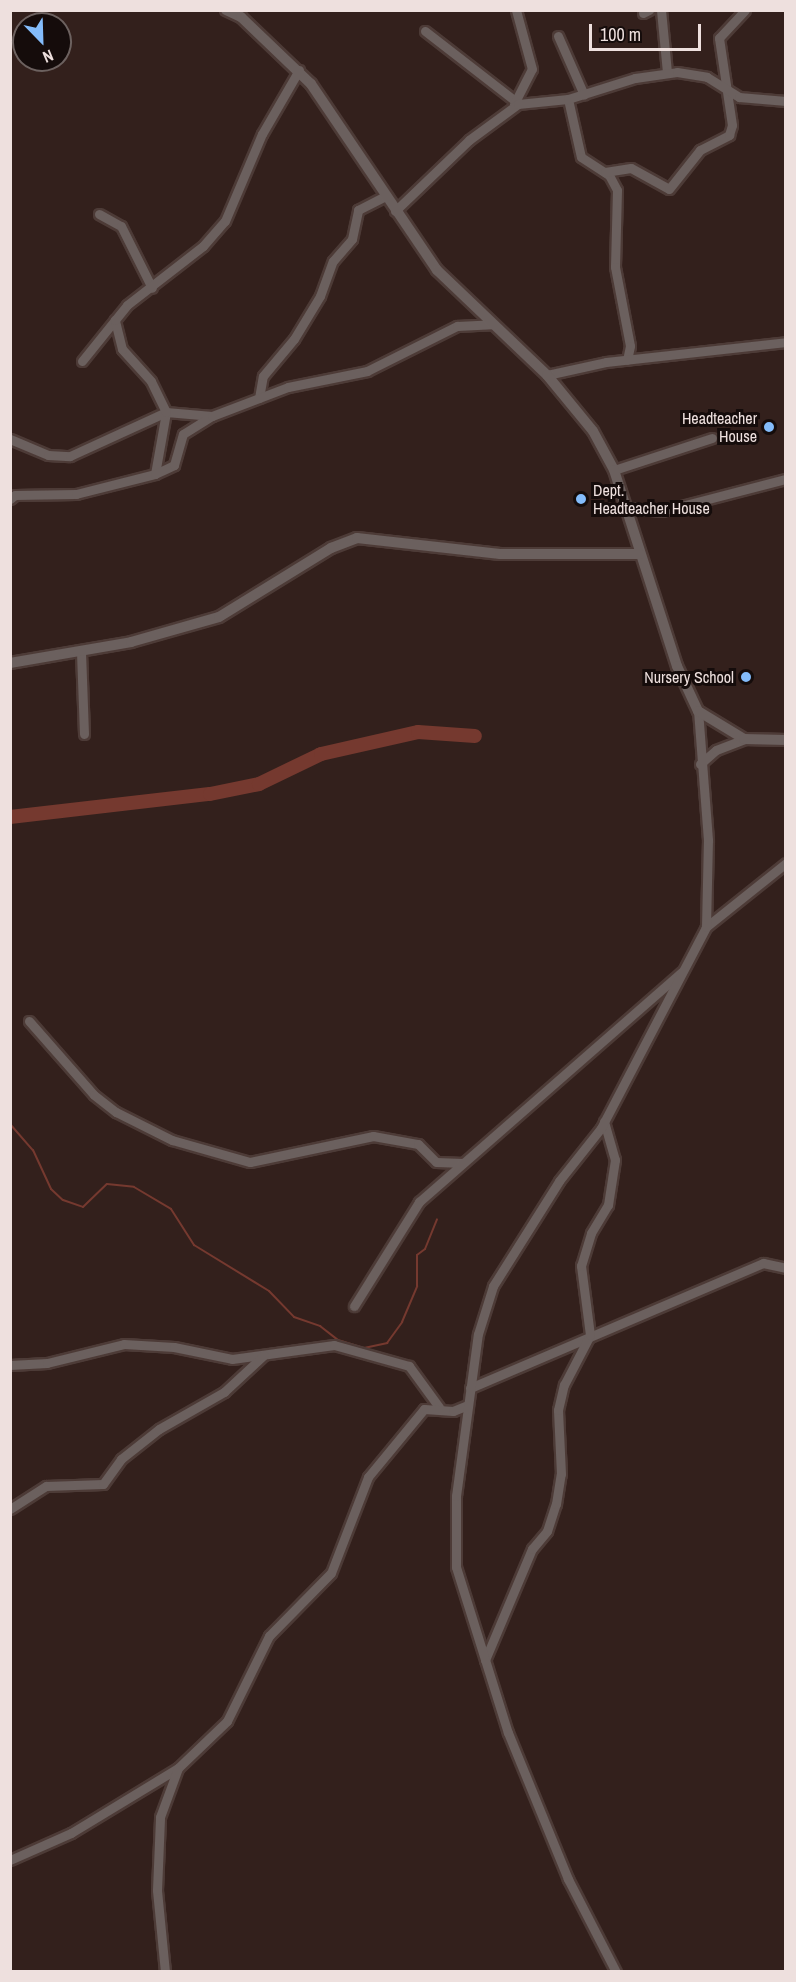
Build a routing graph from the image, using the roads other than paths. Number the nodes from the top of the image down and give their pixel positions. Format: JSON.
{"nodes":[{"id":1,"x":226,"y":10,"type":"edge"},
{"id":2,"x":516,"y":10,"type":"edge"},
{"id":3,"x":661,"y":10,"type":"edge"},
{"id":4,"x":745,"y":10,"type":"edge"},
{"id":5,"x":239,"y":14,"type":"edge"},
{"id":6,"x":425,"y":31,"type":"dead end"},
{"id":7,"x":558,"y":36,"type":"dead end"},
{"id":8,"x":299,"y":70,"type":"junction"},
{"id":9,"x":667,"y":72,"type":"junction"},
{"id":10,"x":728,"y":92,"type":"junction"},
{"id":11,"x":584,"y":95,"type":"junction"},
{"id":12,"x":568,"y":99,"type":"junction"},
{"id":13,"x":786,"y":101,"type":"edge"},
{"id":14,"x":514,"y":103,"type":"junction"},
{"id":15,"x":605,"y":172,"type":"junction"},
{"id":16,"x":386,"y":196,"type":"junction"},
{"id":17,"x":395,"y":211,"type":"junction"},
{"id":18,"x":99,"y":213,"type":"dead end"},
{"id":19,"x":152,"y":288,"type":"junction"},
{"id":20,"x":115,"y":320,"type":"junction"},
{"id":21,"x":492,"y":324,"type":"junction"},
{"id":22,"x":786,"y":342,"type":"edge"},
{"id":23,"x":627,"y":360,"type":"junction"},
{"id":24,"x":82,"y":361,"type":"dead end"},
{"id":25,"x":547,"y":375,"type":"junction"},
{"id":26,"x":259,"y":398,"type":"junction"},
{"id":27,"x":166,"y":411,"type":"junction"},
{"id":28,"x":212,"y":416,"type":"junction"},
{"id":29,"x":712,"y":438,"type":"dead end"},
{"id":30,"x":10,"y":439,"type":"edge"},
{"id":31,"x":614,"y":470,"type":"junction"},
{"id":32,"x":155,"y":474,"type":"junction"},
{"id":33,"x":786,"y":479,"type":"edge"},
{"id":34,"x":10,"y":499,"type":"edge"},
{"id":35,"x":628,"y":508,"type":"junction"},
{"id":36,"x":640,"y":554,"type":"junction"},
{"id":37,"x":81,"y":652,"type":"junction"},
{"id":38,"x":10,"y":663,"type":"edge"},
{"id":39,"x":698,"y":711,"type":"junction"},
{"id":40,"x":84,"y":734,"type":"dead end"},
{"id":41,"x":744,"y":739,"type":"junction"},
{"id":42,"x":786,"y":740,"type":"edge"},
{"id":43,"x":700,"y":764,"type":"junction"},
{"id":44,"x":786,"y":863,"type":"edge"},
{"id":45,"x":706,"y":927,"type":"junction"},
{"id":46,"x":688,"y":967,"type":"junction"},
{"id":47,"x":29,"y":1021,"type":"dead end"},
{"id":48,"x":604,"y":1122,"type":"junction"},
{"id":49,"x":463,"y":1163,"type":"junction"},
{"id":50,"x":786,"y":1268,"type":"edge"},
{"id":51,"x":354,"y":1306,"type":"dead end"},
{"id":52,"x":590,"y":1335,"type":"junction"},
{"id":53,"x":264,"y":1355,"type":"junction"},
{"id":54,"x":10,"y":1365,"type":"edge"},
{"id":55,"x":470,"y":1388,"type":"junction"},
{"id":56,"x":468,"y":1405,"type":"junction"},
{"id":57,"x":439,"y":1407,"type":"junction"},
{"id":58,"x":10,"y":1509,"type":"edge"},
{"id":59,"x":484,"y":1660,"type":"junction"},
{"id":60,"x":178,"y":1768,"type":"junction"},
{"id":61,"x":10,"y":1860,"type":"edge"},
{"id":62,"x":165,"y":1971,"type":"edge"},
{"id":63,"x":616,"y":1971,"type":"edge"}],
"edges":[{"from":1,"to":5,"type":"street"},
{"from":2,"to":14,"type":"street"},
{"from":3,"to":9,"type":"street"},
{"from":4,"to":10,"type":"street"},
{"from":5,"to":8,"type":"street"},
{"from":6,"to":14,"type":"street"},
{"from":7,"to":11,"type":"street"},
{"from":8,"to":16,"type":"street"},
{"from":8,"to":19,"type":"street"},
{"from":9,"to":10,"type":"street"},
{"from":9,"to":11,"type":"street"},
{"from":10,"to":13,"type":"street"},
{"from":10,"to":15,"type":"street"},
{"from":11,"to":12,"type":"street"},
{"from":12,"to":14,"type":"street"},
{"from":12,"to":15,"type":"street"},
{"from":14,"to":17,"type":"street"},
{"from":15,"to":23,"type":"street"},
{"from":16,"to":17,"type":"street"},
{"from":16,"to":26,"type":"street"},
{"from":17,"to":21,"type":"street"},
{"from":18,"to":19,"type":"street"},
{"from":19,"to":20,"type":"street"},
{"from":20,"to":24,"type":"street"},
{"from":20,"to":27,"type":"street"},
{"from":21,"to":25,"type":"street"},
{"from":21,"to":26,"type":"street"},
{"from":22,"to":23,"type":"street"},
{"from":23,"to":25,"type":"street"},
{"from":25,"to":31,"type":"street"},
{"from":26,"to":28,"type":"street"},
{"from":27,"to":28,"type":"street"},
{"from":27,"to":30,"type":"street"},
{"from":27,"to":32,"type":"street"},
{"from":28,"to":32,"type":"street"},
{"from":29,"to":31,"type":"street"},
{"from":31,"to":35,"type":"street"},
{"from":32,"to":34,"type":"street"},
{"from":33,"to":35,"type":"street"},
{"from":35,"to":36,"type":"street"},
{"from":36,"to":37,"type":"street"},
{"from":36,"to":39,"type":"street"},
{"from":37,"to":38,"type":"street"},
{"from":37,"to":40,"type":"street"},
{"from":39,"to":41,"type":"street"},
{"from":39,"to":43,"type":"street"},
{"from":41,"to":42,"type":"street"},
{"from":41,"to":43,"type":"street"},
{"from":43,"to":45,"type":"street"},
{"from":44,"to":45,"type":"street"},
{"from":45,"to":46,"type":"street"},
{"from":46,"to":48,"type":"street"},
{"from":46,"to":49,"type":"street"},
{"from":47,"to":49,"type":"street"},
{"from":48,"to":52,"type":"street"},
{"from":48,"to":55,"type":"street"},
{"from":49,"to":51,"type":"street"},
{"from":50,"to":52,"type":"street"},
{"from":52,"to":55,"type":"street"},
{"from":52,"to":59,"type":"street"},
{"from":53,"to":54,"type":"street"},
{"from":53,"to":57,"type":"street"},
{"from":53,"to":58,"type":"street"},
{"from":55,"to":56,"type":"street"},
{"from":56,"to":57,"type":"street"},
{"from":56,"to":59,"type":"street"},
{"from":57,"to":60,"type":"street"},
{"from":59,"to":63,"type":"street"},
{"from":60,"to":61,"type":"street"},
{"from":60,"to":62,"type":"street"}]}
